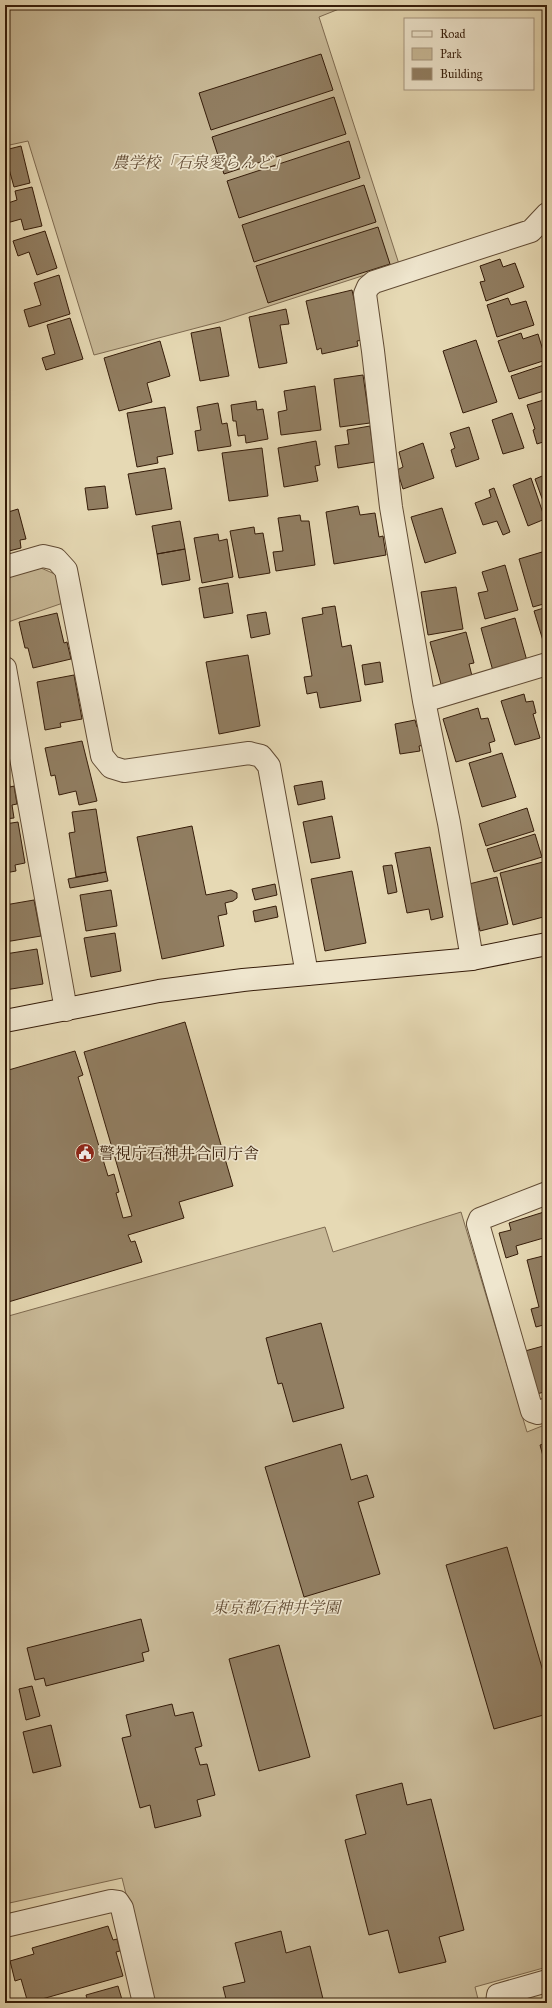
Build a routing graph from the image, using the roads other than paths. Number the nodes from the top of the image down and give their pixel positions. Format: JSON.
{"nodes":[{"id":1,"x":547,"y":214,"type":"edge"},
{"id":2,"x":5,"y":567,"type":"edge"},
{"id":3,"x":547,"y":664,"type":"edge"},
{"id":4,"x":5,"y":668,"type":"edge"},
{"id":5,"x":424,"y":700,"type":"junction"},
{"id":6,"x":13,"y":758,"type":"edge"},
{"id":7,"x":547,"y":944,"type":"edge"},
{"id":8,"x":472,"y":959,"type":"junction"},
{"id":9,"x":307,"y":974,"type":"junction"},
{"id":10,"x":66,"y":1010,"type":"junction"},
{"id":11,"x":5,"y":1021,"type":"edge"},
{"id":12,"x":547,"y":1193,"type":"edge"},
{"id":13,"x":547,"y":1409,"type":"edge"},
{"id":14,"x":5,"y":1926,"type":"edge"},
{"id":15,"x":547,"y":1981,"type":"edge"},
{"id":16,"x":144,"y":2003,"type":"edge"},
{"id":17,"x":497,"y":2003,"type":"edge"}],
"edges":[{"from":1,"to":5,"type":"street"},
{"from":2,"to":9,"type":"street"},
{"from":3,"to":5,"type":"street"},
{"from":4,"to":6,"type":"street"},
{"from":5,"to":8,"type":"street"},
{"from":6,"to":10,"type":"street"},
{"from":7,"to":8,"type":"street"},
{"from":8,"to":9,"type":"street"},
{"from":9,"to":10,"type":"street"},
{"from":10,"to":11,"type":"street"},
{"from":12,"to":13,"type":"street"},
{"from":14,"to":16,"type":"street"},
{"from":15,"to":17,"type":"street"}]}
